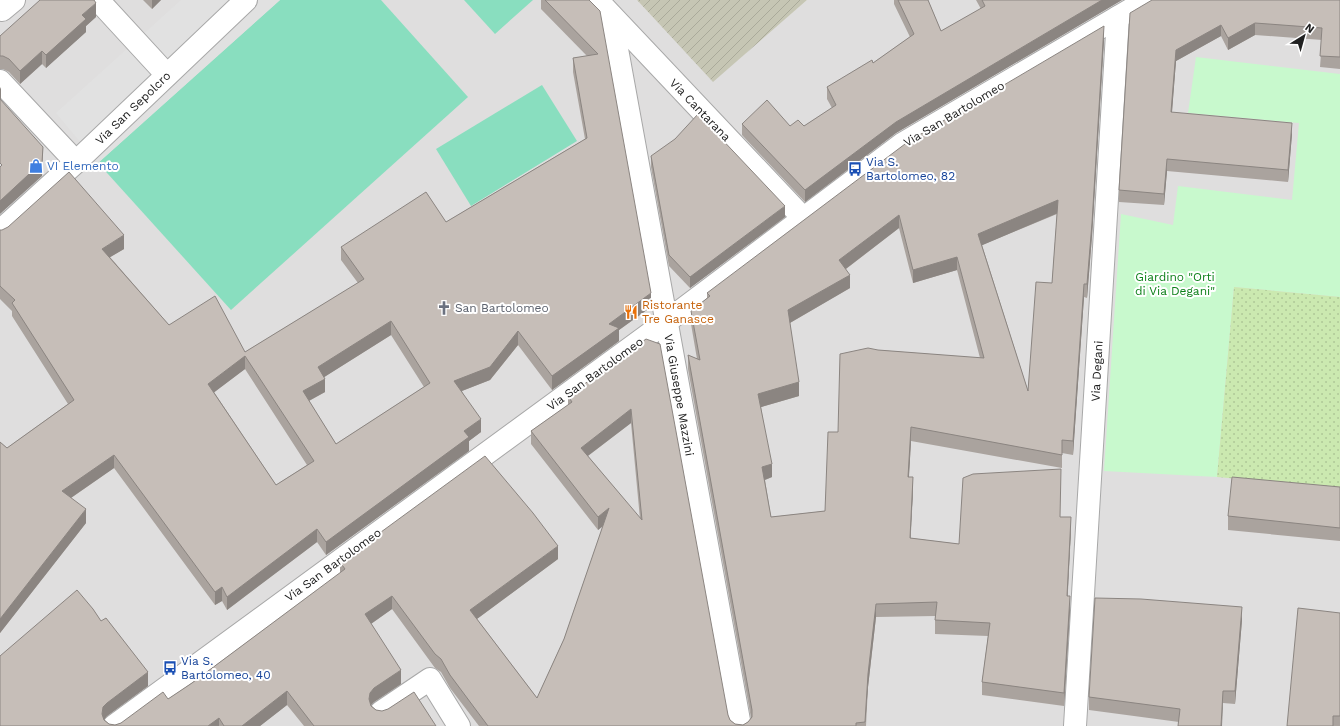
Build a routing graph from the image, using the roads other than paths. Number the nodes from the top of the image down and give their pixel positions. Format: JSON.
{"nodes":[{"id":1,"x":98,"y":0,"type":"edge"},
{"id":2,"x":246,"y":0,"type":"edge"},
{"id":3,"x":597,"y":0,"type":"edge"},
{"id":4,"x":1147,"y":0,"type":"edge"},
{"id":5,"x":611,"y":16,"type":"junction"},
{"id":6,"x":1118,"y":17,"type":"junction"},
{"id":7,"x":167,"y":75,"type":"junction"},
{"id":8,"x":0,"y":81,"type":"edge"},
{"id":9,"x":76,"y":162,"type":"junction"},
{"id":10,"x":804,"y":218,"type":"junction"},
{"id":11,"x":0,"y":230,"type":"edge"},
{"id":12,"x":666,"y":322,"type":"junction"},
{"id":13,"x":381,"y":712,"type":"edge"},
{"id":14,"x":114,"y":726,"type":"edge"},
{"id":15,"x":459,"y":726,"type":"edge"},
{"id":16,"x":740,"y":726,"type":"edge"},
{"id":17,"x":1076,"y":726,"type":"edge"}],
"edges":[{"from":1,"to":7,"type":"street"},
{"from":2,"to":7,"type":"street","name":"Via San Sepolcro"},
{"from":3,"to":5,"type":"street","name":"Via Cantarana"},
{"from":4,"to":6,"type":"street","name":"Via San Bartolomeo"},
{"from":5,"to":10,"type":"street","name":"Via Cantarana"},
{"from":5,"to":12,"type":"street","name":"Via Giuseppe Mazzini"},
{"from":6,"to":10,"type":"street","name":"Via San Bartolomeo"},
{"from":6,"to":17,"type":"street","name":"Via Degani"},
{"from":7,"to":9,"type":"street","name":"Via San Sepolcro"},
{"from":8,"to":9,"type":"street"},
{"from":9,"to":11,"type":"street","name":"Via San Sepolcro"},
{"from":10,"to":12,"type":"street","name":"Via San Bartolomeo"},
{"from":12,"to":14,"type":"street","name":"Via San Bartolomeo"},
{"from":12,"to":16,"type":"street","name":"Via Giuseppe Mazzini"},
{"from":13,"to":15,"type":"street"}]}
